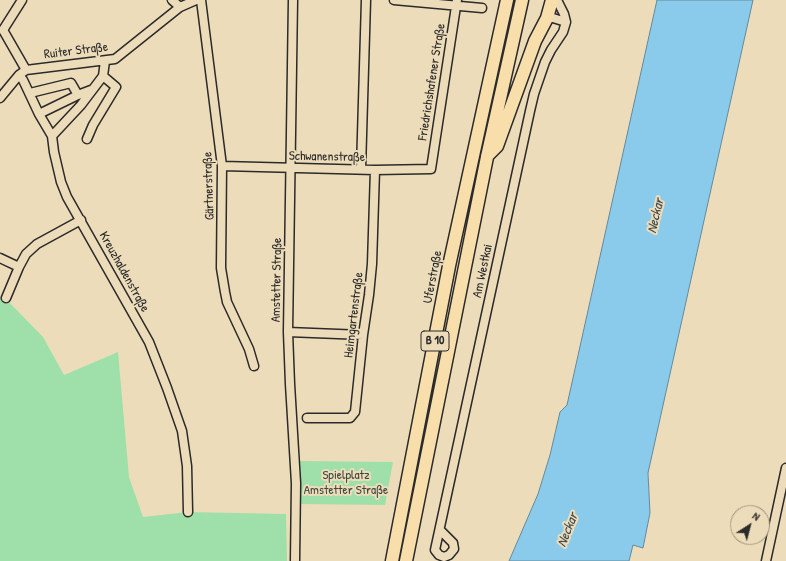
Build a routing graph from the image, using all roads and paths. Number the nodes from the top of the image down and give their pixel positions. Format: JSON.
{"nodes":[{"id":1,"x":22,"y":0,"type":"edge"},
{"id":2,"x":172,"y":0,"type":"edge"},
{"id":3,"x":196,"y":0,"type":"edge"},
{"id":4,"x":201,"y":0,"type":"edge"},
{"id":5,"x":293,"y":0,"type":"edge"},
{"id":6,"x":366,"y":0,"type":"edge"},
{"id":7,"x":394,"y":0,"type":"edge"},
{"id":8,"x":507,"y":0,"type":"edge"},
{"id":9,"x":522,"y":0,"type":"edge"},
{"id":10,"x":552,"y":0,"type":"edge"},
{"id":11,"x":557,"y":0,"type":"edge"},
{"id":12,"x":457,"y":3,"type":"edge"},
{"id":13,"x":180,"y":7,"type":"junction"},
{"id":14,"x":482,"y":8,"type":"dead end"},
{"id":15,"x":547,"y":18,"type":"junction"},
{"id":16,"x":566,"y":22,"type":"junction"},
{"id":17,"x":2,"y":29,"type":"edge"},
{"id":18,"x":105,"y":61,"type":"junction"},
{"id":19,"x":26,"y":70,"type":"junction"},
{"id":20,"x":19,"y":75,"type":"junction"},
{"id":21,"x":103,"y":76,"type":"junction"},
{"id":22,"x":91,"y":90,"type":"junction"},
{"id":23,"x":30,"y":93,"type":"junction"},
{"id":24,"x":78,"y":95,"type":"junction"},
{"id":25,"x":0,"y":98,"type":"edge"},
{"id":26,"x":39,"y":114,"type":"junction"},
{"id":27,"x":52,"y":136,"type":"junction"},
{"id":28,"x":87,"y":140,"type":"dead end"},
{"id":29,"x":487,"y":157,"type":"junction"},
{"id":30,"x":222,"y":166,"type":"junction"},
{"id":31,"x":290,"y":168,"type":"junction"},
{"id":32,"x":361,"y":169,"type":"junction"},
{"id":33,"x":431,"y":169,"type":"joint"},
{"id":34,"x":375,"y":170,"type":"junction"},
{"id":35,"x":81,"y":220,"type":"junction"},
{"id":36,"x":0,"y":258,"type":"edge"},
{"id":37,"x":19,"y":267,"type":"junction"},
{"id":38,"x":6,"y":298,"type":"dead end"},
{"id":39,"x":288,"y":332,"type":"junction"},
{"id":40,"x":363,"y":335,"type":"junction"},
{"id":41,"x":254,"y":366,"type":"dead end"},
{"id":42,"x":307,"y":418,"type":"dead end"},
{"id":43,"x":786,"y":468,"type":"edge"},
{"id":44,"x":188,"y":512,"type":"dead end"},
{"id":45,"x":440,"y":530,"type":"dead end"},
{"id":46,"x":295,"y":561,"type":"edge"},
{"id":47,"x":392,"y":561,"type":"edge"},
{"id":48,"x":406,"y":561,"type":"edge"},
{"id":49,"x":766,"y":561,"type":"edge"}],
"edges":[{"from":1,"to":17,"type":"street"},
{"from":2,"to":13,"type":"street"},
{"from":3,"to":13,"type":"street","name":"Ruiter Straße"},
{"from":4,"to":30,"type":"street","name":"Gärtnerstraße"},
{"from":5,"to":31,"type":"street","name":"Amstetter Straße"},
{"from":6,"to":32,"type":"street"},
{"from":7,"to":12,"type":"street"},
{"from":8,"to":47,"type":"highway","name":"Uferstraße","number":"B 10"},
{"from":9,"to":29,"type":"highway","number":"B 10"},
{"from":10,"to":15,"type":"highway","number":"B 10"},
{"from":11,"to":16,"type":"street"},
{"from":12,"to":14,"type":"street"},
{"from":12,"to":33,"type":"street","name":"Friedrichshafener Straße"},
{"from":13,"to":18,"type":"street","name":"Ruiter Straße"},
{"from":15,"to":16,"type":"street"},
{"from":15,"to":29,"type":"highway","number":"B 10"},
{"from":16,"to":45,"type":"street","name":"Am Westkai"},
{"from":17,"to":19,"type":"street"},
{"from":18,"to":19,"type":"street","name":"Ruiter Straße"},
{"from":18,"to":21,"type":"street"},
{"from":19,"to":20,"type":"street","name":"Ruiter Straße"},
{"from":20,"to":23,"type":"street","name":"Kreuzhaldenstraße"},
{"from":20,"to":25,"type":"street","name":"Ruiter Straße"},
{"from":21,"to":22,"type":"street"},
{"from":21,"to":28,"type":"street"},
{"from":22,"to":24,"type":"street"},
{"from":22,"to":27,"type":"street"},
{"from":23,"to":24,"type":"street"},
{"from":23,"to":26,"type":"street","name":"Kreuzhaldenstraße"},
{"from":24,"to":26,"type":"street"},
{"from":26,"to":27,"type":"street","name":"Kreuzhaldenstraße"},
{"from":27,"to":35,"type":"street","name":"Kreuzhaldenstraße"},
{"from":29,"to":48,"type":"highway","number":"B 10"},
{"from":30,"to":31,"type":"street","name":"Schwanenstraße"},
{"from":30,"to":41,"type":"street","name":"Gärtnerstraße"},
{"from":31,"to":32,"type":"street","name":"Schwanenstraße"},
{"from":31,"to":39,"type":"street","name":"Amstetter Straße"},
{"from":32,"to":34,"type":"street","name":"Schwanenstraße"},
{"from":33,"to":34,"type":"street","name":"Schwanenstraße"},
{"from":34,"to":40,"type":"street","name":"Heimgartenstraße"},
{"from":35,"to":37,"type":"street"},
{"from":35,"to":44,"type":"street","name":"Kreuzhaldenstraße"},
{"from":36,"to":37,"type":"street"},
{"from":37,"to":38,"type":"street"},
{"from":39,"to":40,"type":"street"},
{"from":39,"to":46,"type":"street","name":"Amstetter Straße"},
{"from":40,"to":42,"type":"street","name":"Heimgartenstraße"},
{"from":43,"to":49,"type":"street"}]}
